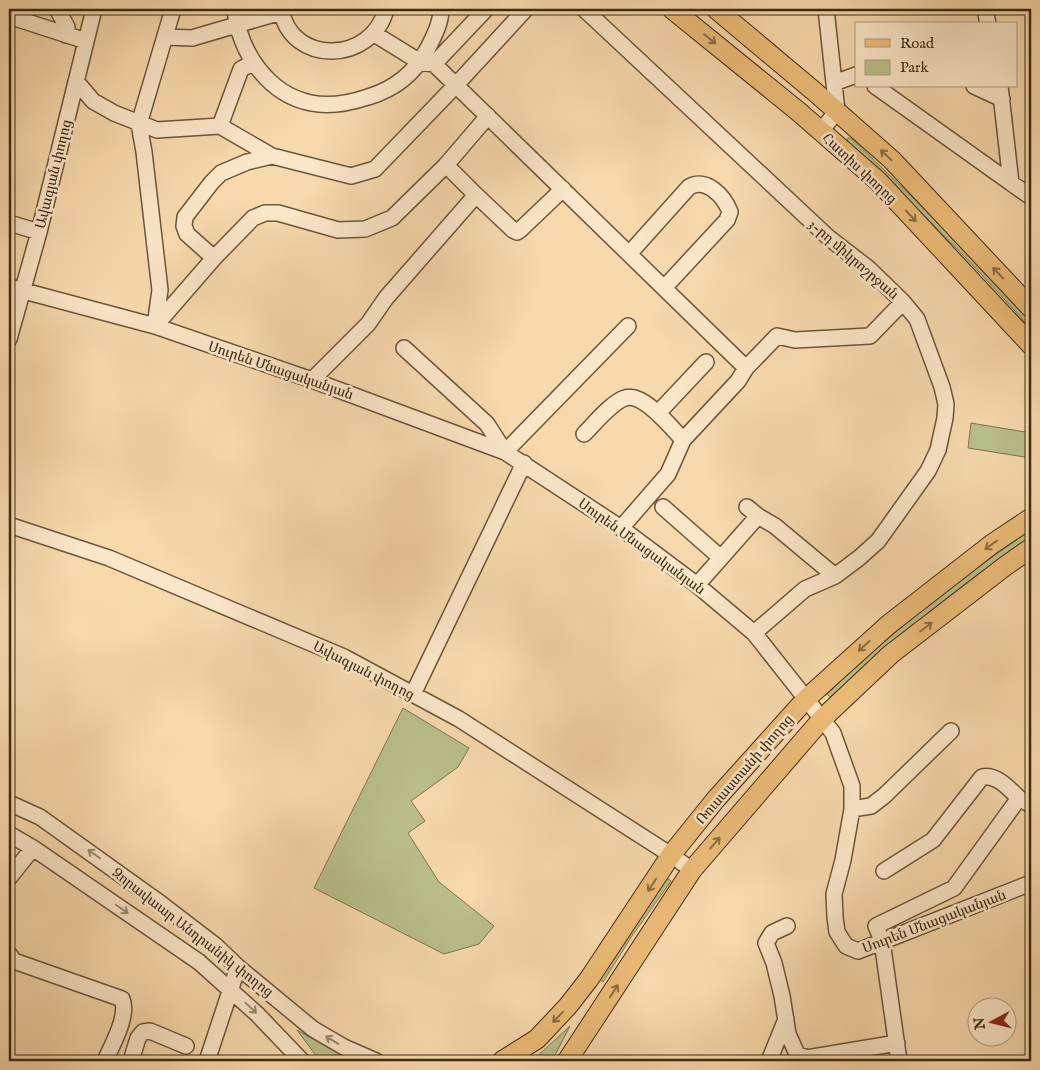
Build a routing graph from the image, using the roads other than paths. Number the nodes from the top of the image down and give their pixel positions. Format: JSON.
{"nodes":[{"id":1,"x":57,"y":9,"type":"edge"},
{"id":2,"x":94,"y":9,"type":"edge"},
{"id":3,"x":173,"y":9,"type":"edge"},
{"id":4,"x":234,"y":9,"type":"edge"},
{"id":5,"x":386,"y":9,"type":"edge"},
{"id":6,"x":441,"y":9,"type":"edge"},
{"id":7,"x":486,"y":9,"type":"edge"},
{"id":8,"x":584,"y":9,"type":"edge"},
{"id":9,"x":672,"y":9,"type":"edge"},
{"id":10,"x":716,"y":9,"type":"edge"},
{"id":11,"x":826,"y":9,"type":"edge"},
{"id":12,"x":985,"y":9,"type":"edge"},
{"id":13,"x":281,"y":10,"type":"edge"},
{"id":14,"x":524,"y":11,"type":"dead end"},
{"id":15,"x":9,"y":16,"type":"edge"},
{"id":16,"x":988,"y":22,"type":"edge"},
{"id":17,"x":236,"y":26,"type":"junction"},
{"id":18,"x":66,"y":34,"type":"junction"},
{"id":19,"x":372,"y":34,"type":"junction"},
{"id":20,"x":165,"y":37,"type":"junction"},
{"id":21,"x":86,"y":41,"type":"junction"},
{"id":22,"x":252,"y":63,"type":"junction"},
{"id":23,"x":427,"y":63,"type":"junction"},
{"id":24,"x":855,"y":75,"type":"edge"},
{"id":25,"x":76,"y":80,"type":"junction"},
{"id":26,"x":834,"y":83,"type":"junction"},
{"id":27,"x":456,"y":85,"type":"junction"},
{"id":28,"x":878,"y":88,"type":"edge"},
{"id":29,"x":983,"y":88,"type":"edge"},
{"id":30,"x":1001,"y":92,"type":"edge"},
{"id":31,"x":837,"y":111,"type":"junction"},
{"id":32,"x":488,"y":116,"type":"junction"},
{"id":33,"x":139,"y":124,"type":"junction"},
{"id":34,"x":220,"y":126,"type":"junction"},
{"id":35,"x":821,"y":131,"type":"junction"},
{"id":36,"x":272,"y":156,"type":"junction"},
{"id":37,"x":446,"y":166,"type":"junction"},
{"id":38,"x":1011,"y":183,"type":"junction"},
{"id":39,"x":564,"y":189,"type":"junction"},
{"id":40,"x":476,"y":195,"type":"junction"},
{"id":41,"x":1031,"y":197,"type":"edge"},
{"id":42,"x":9,"y":224,"type":"edge"},
{"id":43,"x":39,"y":232,"type":"junction"},
{"id":44,"x":629,"y":254,"type":"junction"},
{"id":45,"x":214,"y":258,"type":"junction"},
{"id":46,"x":664,"y":288,"type":"junction"},
{"id":47,"x":15,"y":289,"type":"edge"},
{"id":48,"x":903,"y":302,"type":"junction"},
{"id":49,"x":1031,"y":308,"type":"edge"},
{"id":50,"x":155,"y":326,"type":"junction"},
{"id":51,"x":628,"y":326,"type":"dead end"},
{"id":52,"x":9,"y":339,"type":"edge"},
{"id":53,"x":1031,"y":345,"type":"edge"},
{"id":54,"x":404,"y":348,"type":"dead end"},
{"id":55,"x":706,"y":362,"type":"dead end"},
{"id":56,"x":746,"y":368,"type":"junction"},
{"id":57,"x":312,"y":380,"type":"junction"},
{"id":58,"x":658,"y":413,"type":"junction"},
{"id":59,"x":584,"y":434,"type":"dead end"},
{"id":60,"x":683,"y":440,"type":"junction"},
{"id":61,"x":505,"y":452,"type":"junction"},
{"id":62,"x":524,"y":463,"type":"junction"},
{"id":63,"x":663,"y":507,"type":"dead end"},
{"id":64,"x":1031,"y":518,"type":"edge"},
{"id":65,"x":9,"y":525,"type":"edge"},
{"id":66,"x":621,"y":528,"type":"junction"},
{"id":67,"x":1031,"y":548,"type":"edge"},
{"id":68,"x":721,"y":558,"type":"junction"},
{"id":69,"x":835,"y":576,"type":"junction"},
{"id":70,"x":697,"y":585,"type":"junction"},
{"id":71,"x":754,"y":633,"type":"junction"},
{"id":72,"x":413,"y":694,"type":"junction"},
{"id":73,"x":806,"y":699,"type":"junction"},
{"id":74,"x":822,"y":719,"type":"junction"},
{"id":75,"x":951,"y":731,"type":"dead end"},
{"id":76,"x":1025,"y":801,"type":"edge"},
{"id":77,"x":9,"y":803,"type":"edge"},
{"id":78,"x":852,"y":809,"type":"junction"},
{"id":79,"x":9,"y":834,"type":"edge"},
{"id":80,"x":33,"y":848,"type":"junction"},
{"id":81,"x":671,"y":855,"type":"junction"},
{"id":82,"x":692,"y":870,"type":"junction"},
{"id":83,"x":884,"y":871,"type":"dead end"},
{"id":84,"x":9,"y":878,"type":"edge"},
{"id":85,"x":1031,"y":883,"type":"edge"},
{"id":86,"x":787,"y":926,"type":"dead end"},
{"id":87,"x":882,"y":941,"type":"junction"},
{"id":88,"x":9,"y":954,"type":"edge"},
{"id":89,"x":238,"y":967,"type":"junction"},
{"id":90,"x":231,"y":989,"type":"junction"},
{"id":91,"x":786,"y":1019,"type":"junction"},
{"id":92,"x":897,"y":1043,"type":"junction"},
{"id":93,"x":186,"y":1046,"type":"dead end"},
{"id":94,"x":105,"y":1061,"type":"edge"},
{"id":95,"x":131,"y":1061,"type":"edge"},
{"id":96,"x":207,"y":1061,"type":"edge"},
{"id":97,"x":302,"y":1061,"type":"edge"},
{"id":98,"x":376,"y":1061,"type":"edge"},
{"id":99,"x":502,"y":1061,"type":"edge"},
{"id":100,"x":567,"y":1061,"type":"edge"},
{"id":101,"x":769,"y":1061,"type":"edge"},
{"id":102,"x":899,"y":1061,"type":"edge"}],
"edges":[{"from":1,"to":18,"type":"street"},
{"from":2,"to":21,"type":"street","name":"Ավագյան փողոց"},
{"from":3,"to":20,"type":"street"},
{"from":4,"to":17,"type":"street"},
{"from":5,"to":19,"type":"street"},
{"from":6,"to":23,"type":"street"},
{"from":7,"to":23,"type":"street"},
{"from":8,"to":48,"type":"street","name":"3-րդ միկրոշրջան"},
{"from":9,"to":35,"type":"main road","name":"Հատիս փողոց","one_way":true},
{"from":10,"to":31,"type":"main road","name":"Հատիս փողոց"},
{"from":11,"to":26,"type":"street"},
{"from":12,"to":16,"type":"street"},
{"from":13,"to":17,"type":"street"},
{"from":13,"to":19,"type":"street"},
{"from":14,"to":27,"type":"street"},
{"from":15,"to":18,"type":"street"},
{"from":17,"to":20,"type":"street"},
{"from":17,"to":22,"type":"street"},
{"from":18,"to":21,"type":"street"},
{"from":19,"to":23,"type":"street"},
{"from":20,"to":33,"type":"street"},
{"from":21,"to":25,"type":"street","name":"Ավագյան փողոց"},
{"from":22,"to":23,"type":"street"},
{"from":22,"to":34,"type":"street"},
{"from":23,"to":27,"type":"street"},
{"from":24,"to":26,"type":"street"},
{"from":25,"to":33,"type":"street"},
{"from":25,"to":43,"type":"street","name":"Ավագյան փողոց"},
{"from":26,"to":31,"type":"street"},
{"from":27,"to":32,"type":"street"},
{"from":27,"to":36,"type":"street"},
{"from":28,"to":38,"type":"street"},
{"from":29,"to":30,"type":"street"},
{"from":30,"to":38,"type":"street"},
{"from":31,"to":35,"type":"street"},
{"from":49,"to":31,"type":"main road","name":"Հատիս փողոց","one_way":true},
{"from":32,"to":37,"type":"street"},
{"from":32,"to":39,"type":"street"},
{"from":33,"to":34,"type":"street"},
{"from":33,"to":50,"type":"street"},
{"from":34,"to":36,"type":"street"},
{"from":35,"to":53,"type":"main road","name":"Հատիս փողոց","one_way":true},
{"from":36,"to":45,"type":"street"},
{"from":37,"to":40,"type":"street"},
{"from":37,"to":45,"type":"street"},
{"from":38,"to":41,"type":"street"},
{"from":39,"to":40,"type":"street"},
{"from":39,"to":44,"type":"street"},
{"from":40,"to":57,"type":"street"},
{"from":42,"to":43,"type":"street"},
{"from":43,"to":47,"type":"street","name":"Ավագյան փողոց"},
{"from":44,"to":46,"type":"street"},
{"from":44,"to":46,"type":"street"},
{"from":45,"to":50,"type":"street"},
{"from":46,"to":56,"type":"street"},
{"from":47,"to":50,"type":"street","name":"Սուրեն Մնացականյան"},
{"from":47,"to":52,"type":"street","name":"Ավագյան փողոց"},
{"from":48,"to":56,"type":"street"},
{"from":48,"to":69,"type":"street","name":"3-րդ միկրոշրջան"},
{"from":50,"to":57,"type":"street","name":"Սուրեն Մնացականյան"},
{"from":51,"to":61,"type":"street"},
{"from":54,"to":61,"type":"street"},
{"from":55,"to":58,"type":"street"},
{"from":56,"to":60,"type":"street"},
{"from":57,"to":61,"type":"street","name":"Սուրեն Մնացականյան"},
{"from":58,"to":59,"type":"street"},
{"from":58,"to":60,"type":"street"},
{"from":60,"to":66,"type":"street"},
{"from":61,"to":62,"type":"street","name":"Սուրեն Մնացականյան"},
{"from":62,"to":66,"type":"street","name":"Սուրեն Մնացականյան"},
{"from":62,"to":72,"type":"street"},
{"from":63,"to":68,"type":"street"},
{"from":64,"to":73,"type":"main road","name":"Ռուսաստանի փողոց","one_way":true},
{"from":65,"to":72,"type":"street","name":"Ավագյան փողոց"},
{"from":66,"to":70,"type":"street","name":"Սուրեն Մնացականյան"},
{"from":74,"to":67,"type":"main road","name":"Ռուսաստանի փողոց","one_way":true},
{"from":68,"to":69,"type":"street"},
{"from":68,"to":70,"type":"street"},
{"from":69,"to":71,"type":"street","name":"3-րդ միկրոշրջան"},
{"from":70,"to":71,"type":"street","name":"Սուրեն Մնացականյան"},
{"from":71,"to":73,"type":"street","name":"Սուրեն Մնացականյան"},
{"from":72,"to":81,"type":"street","name":"Ավագյան փողոց"},
{"from":73,"to":74,"type":"street","name":"Սուրեն Մնացականյան"},
{"from":73,"to":81,"type":"main road","name":"Ռուսաստանի փողոց"},
{"from":74,"to":78,"type":"street","name":"Սուրեն Մնացականյան"},
{"from":82,"to":74,"type":"main road","name":"Ռուսաստանի փողոց","one_way":true},
{"from":75,"to":78,"type":"street"},
{"from":76,"to":83,"type":"street"},
{"from":76,"to":87,"type":"street"},
{"from":89,"to":77,"type":"street","name":"Զորավաար Անդրանիկ փողոց","one_way":true},
{"from":78,"to":87,"type":"street","name":"Սուրեն Մնացականյան"},
{"from":79,"to":80,"type":"street","name":"Զորավաար Անդրանիկ փողոց"},
{"from":80,"to":84,"type":"street"},
{"from":80,"to":90,"type":"street","name":"Զորավաար Անդրանիկ փողոց","one_way":true},
{"from":81,"to":82,"type":"street","name":"Ավագյան փողոց"},
{"from":81,"to":99,"type":"main road","name":"Ռուսաստանի փողոց","one_way":true},
{"from":100,"to":82,"type":"main road","name":"Ռուսաստանի փողոց","one_way":true},
{"from":85,"to":87,"type":"street","name":"Սուրեն Մնացականյան"},
{"from":86,"to":91,"type":"street"},
{"from":87,"to":92,"type":"street"},
{"from":88,"to":94,"type":"street"},
{"from":89,"to":90,"type":"street"},
{"from":98,"to":89,"type":"street","name":"Զորավաար Անդրանիկ փողոց","one_way":true},
{"from":90,"to":96,"type":"street"},
{"from":90,"to":97,"type":"street","name":"Զորավաար Անդրանիկ փողոց","one_way":true},
{"from":91,"to":92,"type":"street"},
{"from":91,"to":101,"type":"street"},
{"from":92,"to":102,"type":"street"},
{"from":93,"to":95,"type":"street"}]}
